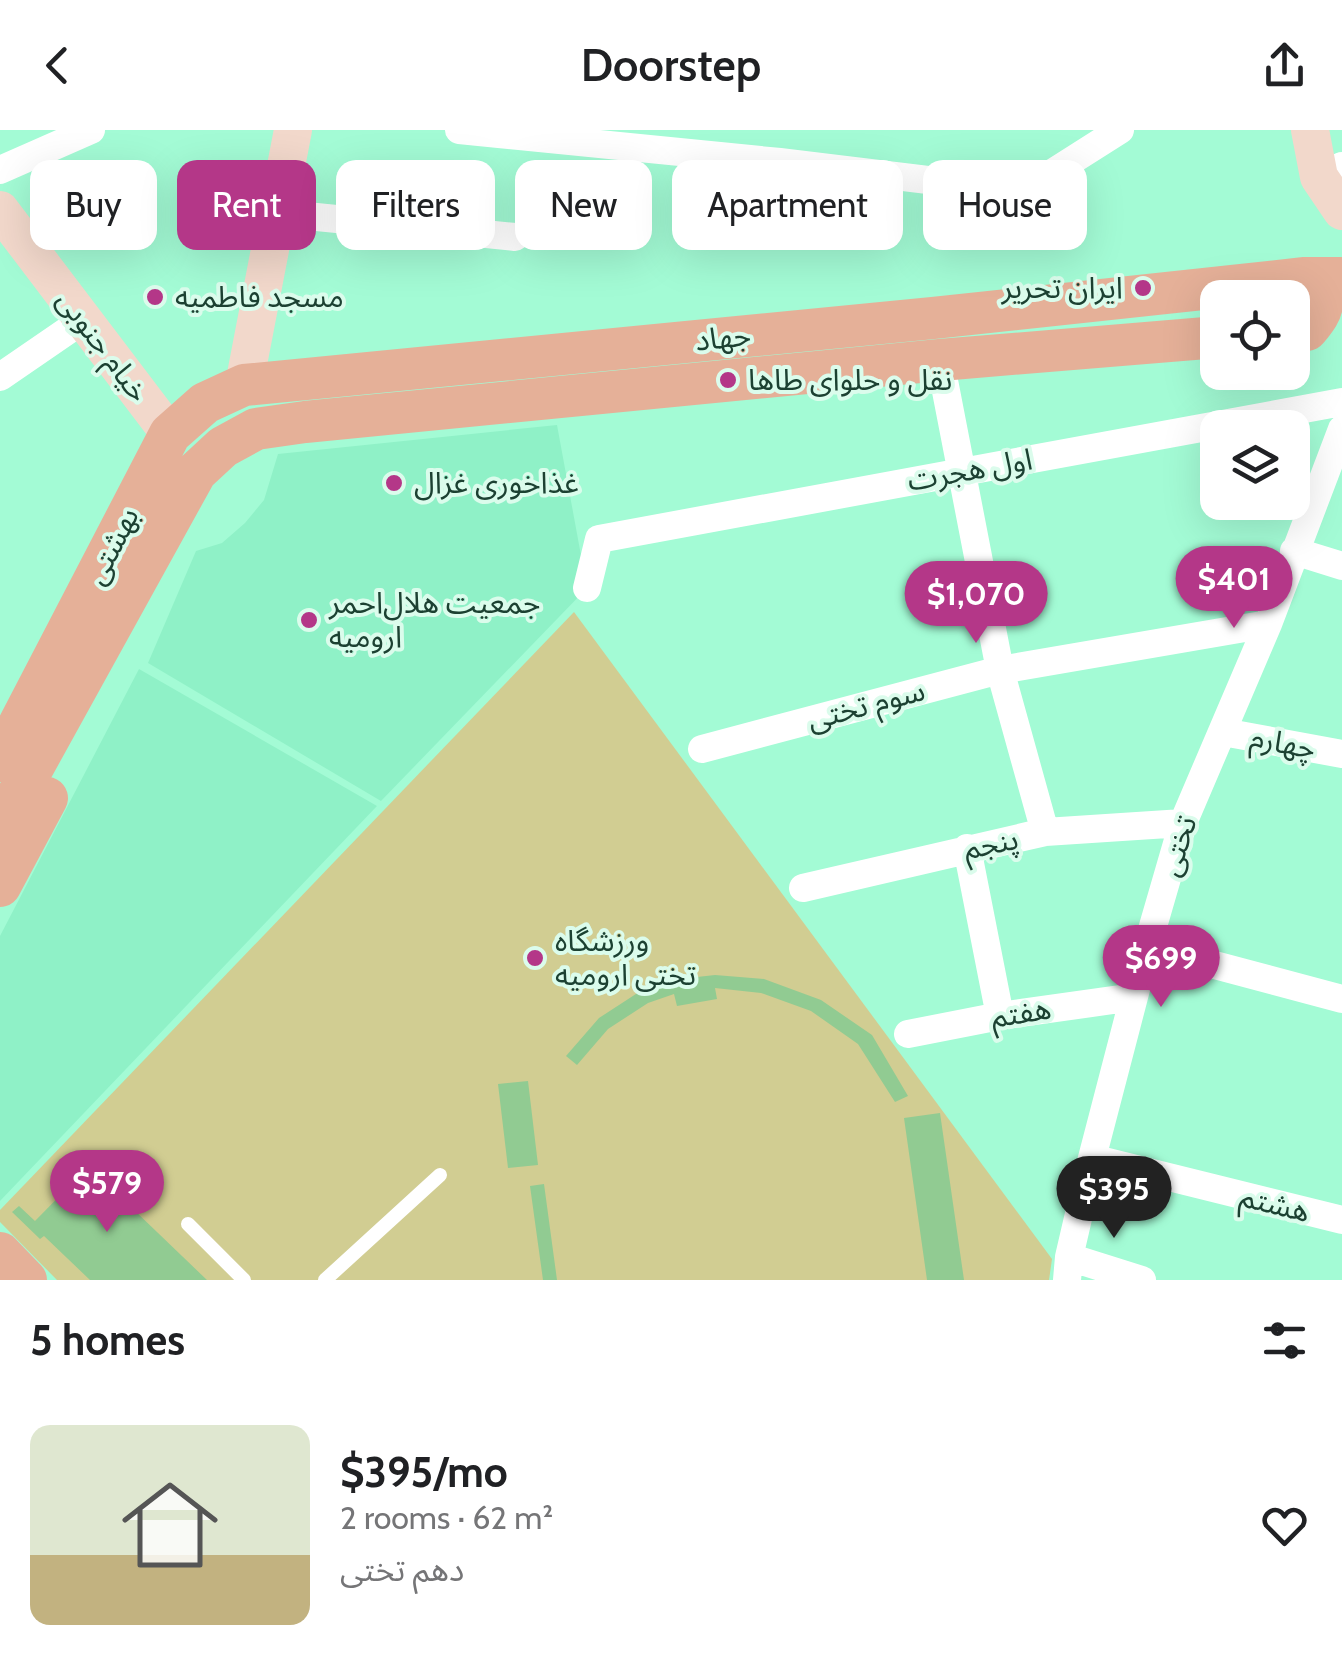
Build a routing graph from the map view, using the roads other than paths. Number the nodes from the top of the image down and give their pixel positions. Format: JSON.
{"nodes":[{"id":1,"x":91,"y":130,"type":"edge"},
{"id":2,"x":293,"y":130,"type":"edge"},
{"id":3,"x":460,"y":130,"type":"edge"},
{"id":4,"x":1120,"y":130,"type":"edge"},
{"id":5,"x":1310,"y":130,"type":"edge"},
{"id":6,"x":287,"y":160,"type":"edge"},
{"id":7,"x":0,"y":170,"type":"edge"},
{"id":8,"x":1330,"y":171,"type":"edge"},
{"id":9,"x":0,"y":210,"type":"edge"},
{"id":10,"x":1342,"y":211,"type":"edge"},
{"id":11,"x":316,"y":218,"type":"edge"},
{"id":12,"x":514,"y":236,"type":"dead end"},
{"id":13,"x":270,"y":250,"type":"edge"},
{"id":14,"x":1324,"y":278,"type":"edge"},
{"id":15,"x":83,"y":320,"type":"junction"},
{"id":16,"x":1314,"y":331,"type":"edge"},
{"id":17,"x":1200,"y":338,"type":"edge"},
{"id":18,"x":940,"y":360,"type":"junction"},
{"id":19,"x":0,"y":377,"type":"edge"},
{"id":20,"x":244,"y":385,"type":"junction"},
{"id":21,"x":1342,"y":402,"type":"edge"},
{"id":22,"x":1342,"y":428,"type":"edge"},
{"id":23,"x":170,"y":434,"type":"junction"},
{"id":24,"x":961,"y":472,"type":"junction"},
{"id":25,"x":160,"y":494,"type":"junction"},
{"id":26,"x":1294,"y":550,"type":"junction"},
{"id":27,"x":124,"y":562,"type":"junction"},
{"id":28,"x":1342,"y":566,"type":"edge"},
{"id":29,"x":587,"y":588,"type":"dead end"},
{"id":30,"x":94,"y":620,"type":"junction"},
{"id":31,"x":1268,"y":624,"type":"junction"},
{"id":32,"x":1000,"y":670,"type":"junction"},
{"id":33,"x":0,"y":709,"type":"edge"},
{"id":34,"x":1224,"y":732,"type":"junction"},
{"id":35,"x":702,"y":749,"type":"dead end"},
{"id":36,"x":1342,"y":754,"type":"edge"},
{"id":37,"x":0,"y":761,"type":"edge"},
{"id":38,"x":1184,"y":822,"type":"junction"},
{"id":39,"x":0,"y":828,"type":"edge"},
{"id":40,"x":1045,"y":832,"type":"junction"},
{"id":41,"x":967,"y":848,"type":"junction"},
{"id":42,"x":0,"y":886,"type":"edge"},
{"id":43,"x":803,"y":888,"type":"dead end"},
{"id":44,"x":1147,"y":947,"type":"junction"},
{"id":45,"x":1134,"y":997,"type":"junction"},
{"id":46,"x":1342,"y":998,"type":"edge"},
{"id":47,"x":1000,"y":1016,"type":"junction"},
{"id":48,"x":908,"y":1034,"type":"dead end"},
{"id":49,"x":1092,"y":1158,"type":"junction"},
{"id":50,"x":440,"y":1175,"type":"dead end"},
{"id":51,"x":1342,"y":1220,"type":"edge"},
{"id":52,"x":188,"y":1224,"type":"dead end"},
{"id":53,"x":0,"y":1253,"type":"edge"},
{"id":54,"x":1068,"y":1269,"type":"edge"},
{"id":55,"x":26,"y":1280,"type":"edge"},
{"id":56,"x":244,"y":1280,"type":"edge"},
{"id":57,"x":324,"y":1280,"type":"edge"},
{"id":58,"x":1142,"y":1280,"type":"edge"}],
"edges":[{"from":1,"to":7,"type":"street"},
{"from":2,"to":6,"type":"main road"},
{"from":3,"to":4,"type":"street"},
{"from":5,"to":8,"type":"main road"},
{"from":8,"to":10,"type":"main road"},
{"from":9,"to":15,"type":"main road","name":"خیام جنوبی"},
{"from":11,"to":12,"type":"street"},
{"from":13,"to":20,"type":"main road"},
{"from":14,"to":16,"type":"main road"},
{"from":14,"to":20,"type":"main road","name":"جهاد"},
{"from":15,"to":19,"type":"street"},
{"from":15,"to":23,"type":"main road","name":"خیام جنوبی"},
{"from":17,"to":18,"type":"main road","name":"جهاد"},
{"from":18,"to":24,"type":"street"},
{"from":18,"to":25,"type":"main road","name":"جهاد"},
{"from":20,"to":23,"type":"main road","name":"جهاد"},
{"from":21,"to":24,"type":"street","name":"اول هجرت"},
{"from":22,"to":26,"type":"street","name":"تختی"},
{"from":23,"to":25,"type":"main road","name":"جهاد"},
{"from":24,"to":29,"type":"street","name":"اول هجرت"},
{"from":24,"to":32,"type":"street"},
{"from":25,"to":27,"type":"main road","name":"بهشتی"},
{"from":26,"to":28,"type":"street"},
{"from":26,"to":31,"type":"street","name":"تختی"},
{"from":27,"to":30,"type":"main road","name":"بهشتی"},
{"from":27,"to":33,"type":"main road"},
{"from":27,"to":42,"type":"main road"},
{"from":30,"to":37,"type":"main road"},
{"from":30,"to":39,"type":"main road"},
{"from":31,"to":32,"type":"street","name":"سوم تختی"},
{"from":31,"to":34,"type":"street","name":"تختی"},
{"from":32,"to":35,"type":"street","name":"سوم تختی"},
{"from":32,"to":40,"type":"street"},
{"from":34,"to":36,"type":"street","name":"چهارم"},
{"from":34,"to":38,"type":"street","name":"تختی"},
{"from":38,"to":40,"type":"street","name":"پنجم"},
{"from":38,"to":44,"type":"street","name":"تختی"},
{"from":40,"to":41,"type":"street","name":"پنجم"},
{"from":41,"to":43,"type":"street","name":"پنجم"},
{"from":41,"to":47,"type":"street"},
{"from":44,"to":45,"type":"street","name":"تختی"},
{"from":44,"to":46,"type":"street"},
{"from":45,"to":47,"type":"street","name":"هفتم"},
{"from":45,"to":49,"type":"street","name":"تختی"},
{"from":47,"to":48,"type":"street","name":"هفتم"},
{"from":49,"to":51,"type":"street","name":"هشتم"},
{"from":49,"to":54,"type":"street","name":"تختی"},
{"from":50,"to":57,"type":"lane"},
{"from":52,"to":56,"type":"lane"},
{"from":53,"to":55,"type":"main road"},
{"from":54,"to":58,"type":"street"}]}
